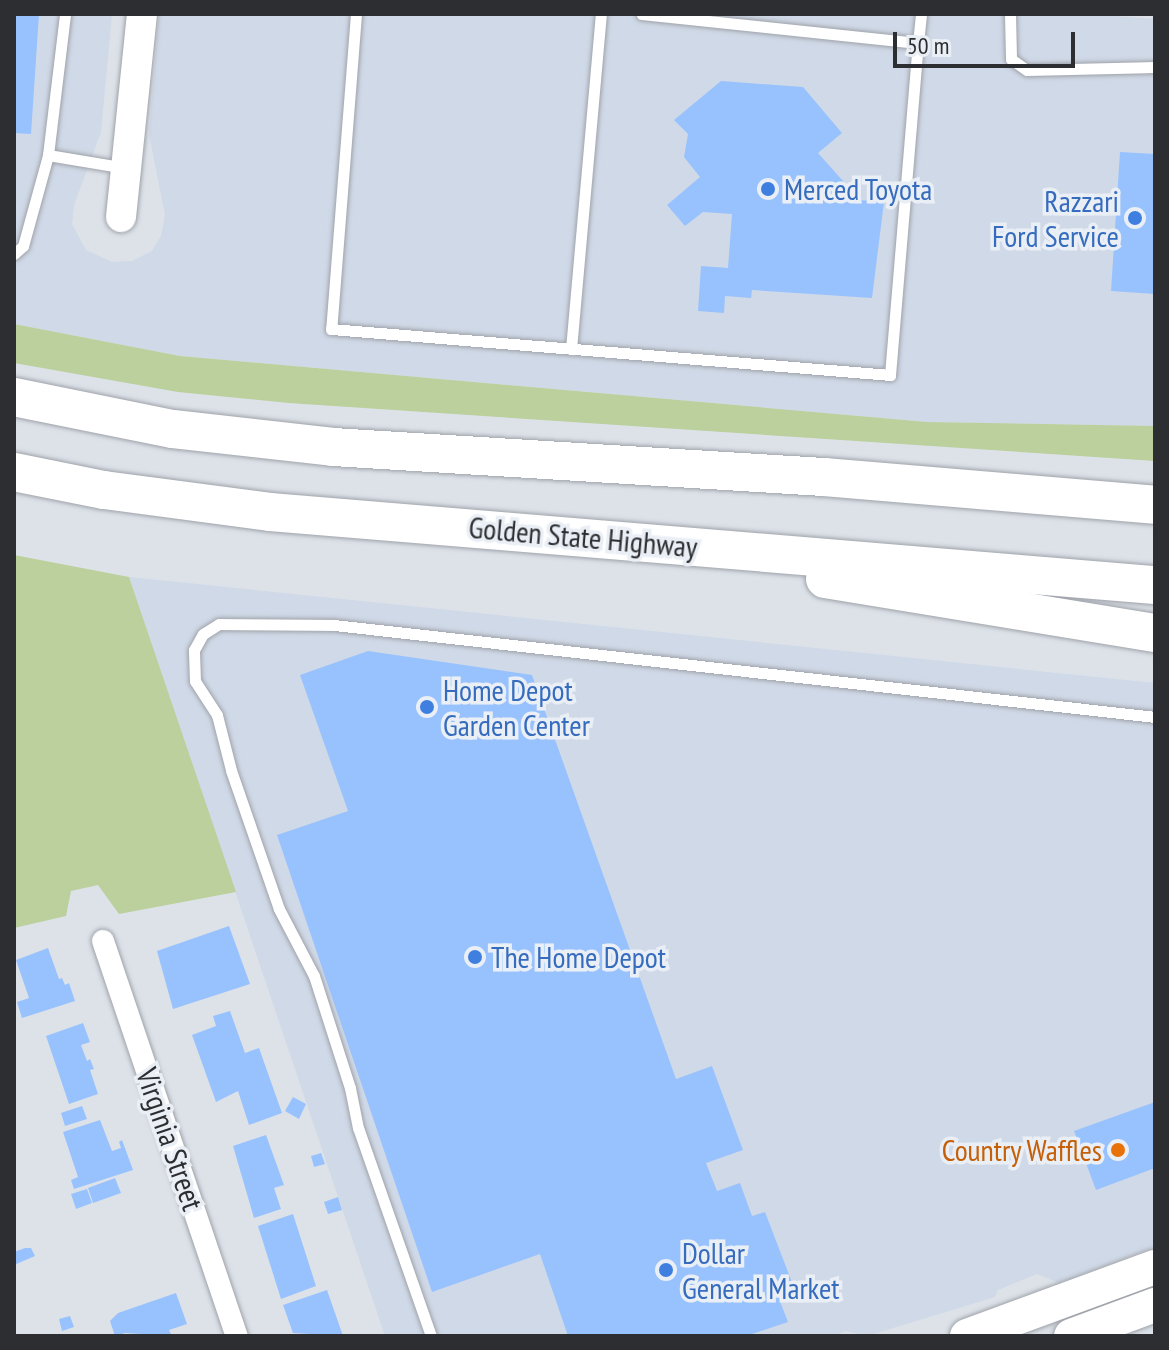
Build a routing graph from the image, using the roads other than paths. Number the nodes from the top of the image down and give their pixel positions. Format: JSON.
{"nodes":[{"id":1,"x":65,"y":14,"type":"edge"},
{"id":2,"x":142,"y":14,"type":"edge"},
{"id":3,"x":356,"y":14,"type":"edge"},
{"id":4,"x":601,"y":14,"type":"edge"},
{"id":5,"x":642,"y":14,"type":"edge"},
{"id":6,"x":921,"y":14,"type":"edge"},
{"id":7,"x":1010,"y":14,"type":"edge"},
{"id":8,"x":918,"y":43,"type":"junction"},
{"id":9,"x":1155,"y":67,"type":"edge"},
{"id":10,"x":48,"y":155,"type":"junction"},
{"id":11,"x":126,"y":168,"type":"junction"},
{"id":12,"x":121,"y":217,"type":"dead end"},
{"id":13,"x":14,"y":254,"type":"edge"},
{"id":14,"x":571,"y":349,"type":"junction"},
{"id":15,"x":14,"y":397,"type":"edge"},
{"id":16,"x":14,"y":472,"type":"edge"},
{"id":17,"x":824,"y":477,"type":"junction"},
{"id":18,"x":1155,"y":487,"type":"edge"},
{"id":19,"x":1155,"y":505,"type":"edge"},
{"id":20,"x":622,"y":540,"type":"junction"},
{"id":21,"x":1155,"y":585,"type":"edge"},
{"id":22,"x":1155,"y":633,"type":"edge"},
{"id":23,"x":1155,"y":717,"type":"edge"},
{"id":24,"x":103,"y":941,"type":"dead end"},
{"id":25,"x":1155,"y":1267,"type":"edge"},
{"id":26,"x":1155,"y":1305,"type":"edge"},
{"id":27,"x":237,"y":1336,"type":"edge"},
{"id":28,"x":431,"y":1336,"type":"edge"},
{"id":29,"x":967,"y":1336,"type":"edge"},
{"id":30,"x":1071,"y":1336,"type":"edge"}],
"edges":[{"from":1,"to":10,"type":"lane"},
{"from":2,"to":11,"type":"street"},
{"from":3,"to":14,"type":"lane"},
{"from":4,"to":14,"type":"lane"},
{"from":5,"to":8,"type":"lane"},
{"from":6,"to":8,"type":"lane"},
{"from":7,"to":9,"type":"lane"},
{"from":8,"to":14,"type":"lane"},
{"from":10,"to":11,"type":"lane"},
{"from":10,"to":13,"type":"lane"},
{"from":11,"to":12,"type":"street"},
{"from":15,"to":17,"type":"highway"},
{"from":16,"to":20,"type":"highway","name":"Golden State Highway"},
{"from":17,"to":18,"type":"highway"},
{"from":17,"to":19,"type":"highway"},
{"from":20,"to":21,"type":"highway","name":"Golden State Highway"},
{"from":20,"to":22,"type":"highway"},
{"from":23,"to":28,"type":"lane"},
{"from":24,"to":27,"type":"street","name":"Virginia Street"},
{"from":25,"to":29,"type":"main road"},
{"from":26,"to":30,"type":"main road"}]}
